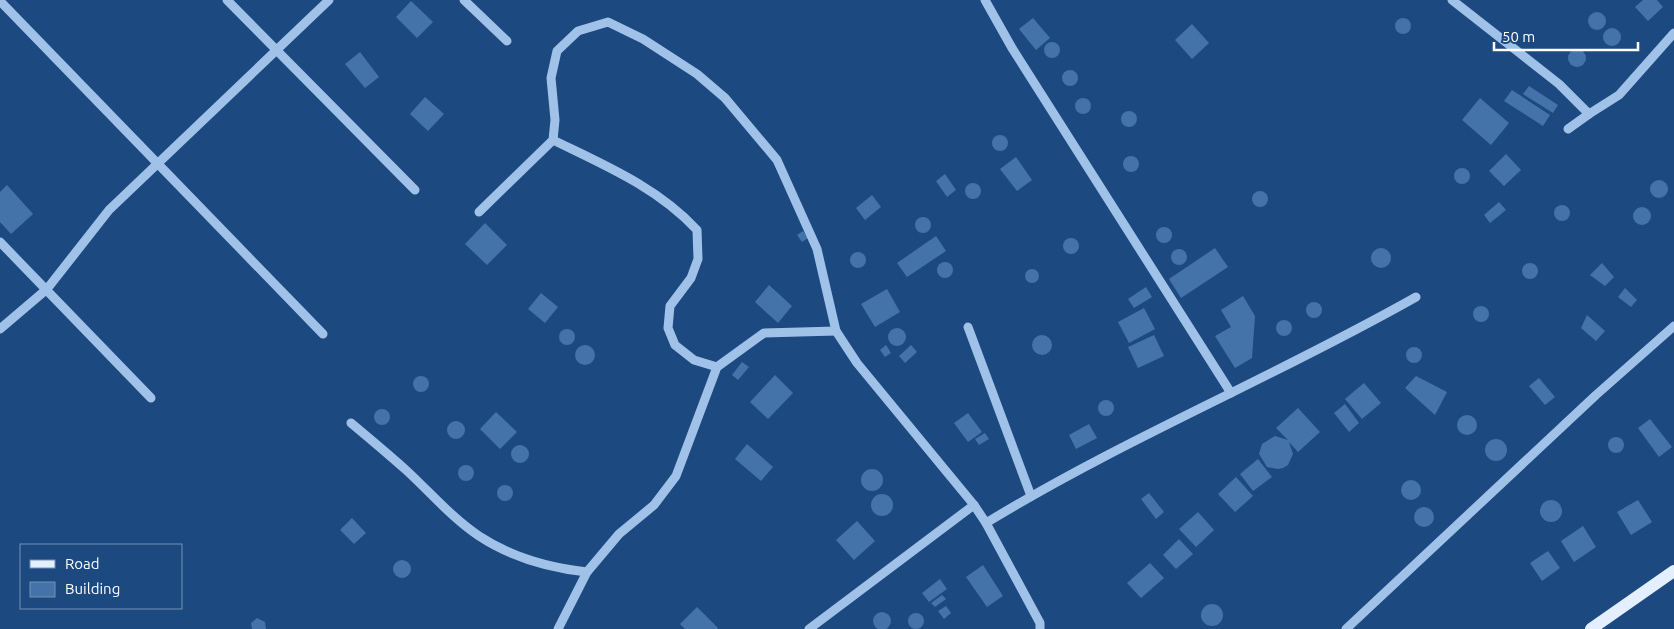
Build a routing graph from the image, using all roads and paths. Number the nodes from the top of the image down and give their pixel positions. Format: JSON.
{"nodes":[{"id":1,"x":227,"y":0,"type":"edge"},
{"id":2,"x":329,"y":0,"type":"edge"},
{"id":3,"x":464,"y":0,"type":"edge"},
{"id":4,"x":985,"y":0,"type":"edge"},
{"id":5,"x":1452,"y":0,"type":"edge"},
{"id":6,"x":0,"y":1,"type":"edge"},
{"id":7,"x":1674,"y":33,"type":"edge"},
{"id":8,"x":507,"y":41,"type":"dead end"},
{"id":9,"x":277,"y":50,"type":"junction"},
{"id":10,"x":1589,"y":114,"type":"junction"},
{"id":11,"x":1568,"y":129,"type":"dead end"},
{"id":12,"x":553,"y":140,"type":"junction"},
{"id":13,"x":158,"y":164,"type":"junction"},
{"id":14,"x":415,"y":190,"type":"dead end"},
{"id":15,"x":479,"y":212,"type":"dead end"},
{"id":16,"x":0,"y":242,"type":"edge"},
{"id":17,"x":47,"y":289,"type":"junction"},
{"id":18,"x":1416,"y":297,"type":"dead end"},
{"id":19,"x":1674,"y":326,"type":"edge"},
{"id":20,"x":968,"y":327,"type":"dead end"},
{"id":21,"x":0,"y":329,"type":"edge"},
{"id":22,"x":836,"y":331,"type":"junction"},
{"id":23,"x":323,"y":334,"type":"dead end"},
{"id":24,"x":716,"y":367,"type":"junction"},
{"id":25,"x":1231,"y":392,"type":"junction"},
{"id":26,"x":151,"y":398,"type":"dead end"},
{"id":27,"x":351,"y":422,"type":"dead end"},
{"id":28,"x":1031,"y":496,"type":"junction"},
{"id":29,"x":974,"y":505,"type":"junction"},
{"id":30,"x":986,"y":523,"type":"junction"},
{"id":31,"x":587,"y":572,"type":"junction"},
{"id":32,"x":1674,"y":572,"type":"edge"},
{"id":33,"x":558,"y":629,"type":"edge"},
{"id":34,"x":809,"y":629,"type":"edge"},
{"id":35,"x":1040,"y":629,"type":"edge"},
{"id":36,"x":1346,"y":629,"type":"edge"},
{"id":37,"x":1591,"y":629,"type":"edge"}],
"edges":[{"from":1,"to":9,"type":"street"},
{"from":2,"to":9,"type":"street"},
{"from":3,"to":8,"type":"street"},
{"from":4,"to":25,"type":"street"},
{"from":5,"to":10,"type":"street"},
{"from":6,"to":13,"type":"street"},
{"from":7,"to":10,"type":"street"},
{"from":9,"to":13,"type":"street"},
{"from":9,"to":14,"type":"street"},
{"from":10,"to":11,"type":"street"},
{"from":12,"to":15,"type":"street"},
{"from":12,"to":22,"type":"street"},
{"from":12,"to":24,"type":"street"},
{"from":13,"to":17,"type":"street"},
{"from":13,"to":23,"type":"street"},
{"from":16,"to":17,"type":"street"},
{"from":17,"to":21,"type":"street"},
{"from":17,"to":26,"type":"street"},
{"from":18,"to":25,"type":"street"},
{"from":19,"to":36,"type":"street"},
{"from":20,"to":28,"type":"street"},
{"from":22,"to":24,"type":"street"},
{"from":22,"to":29,"type":"street"},
{"from":24,"to":31,"type":"street"},
{"from":25,"to":28,"type":"street"},
{"from":27,"to":31,"type":"street"},
{"from":28,"to":30,"type":"street"},
{"from":29,"to":30,"type":"street"},
{"from":29,"to":34,"type":"street"},
{"from":30,"to":35,"type":"street"},
{"from":31,"to":33,"type":"street"},
{"from":32,"to":37,"type":"main road"}]}
